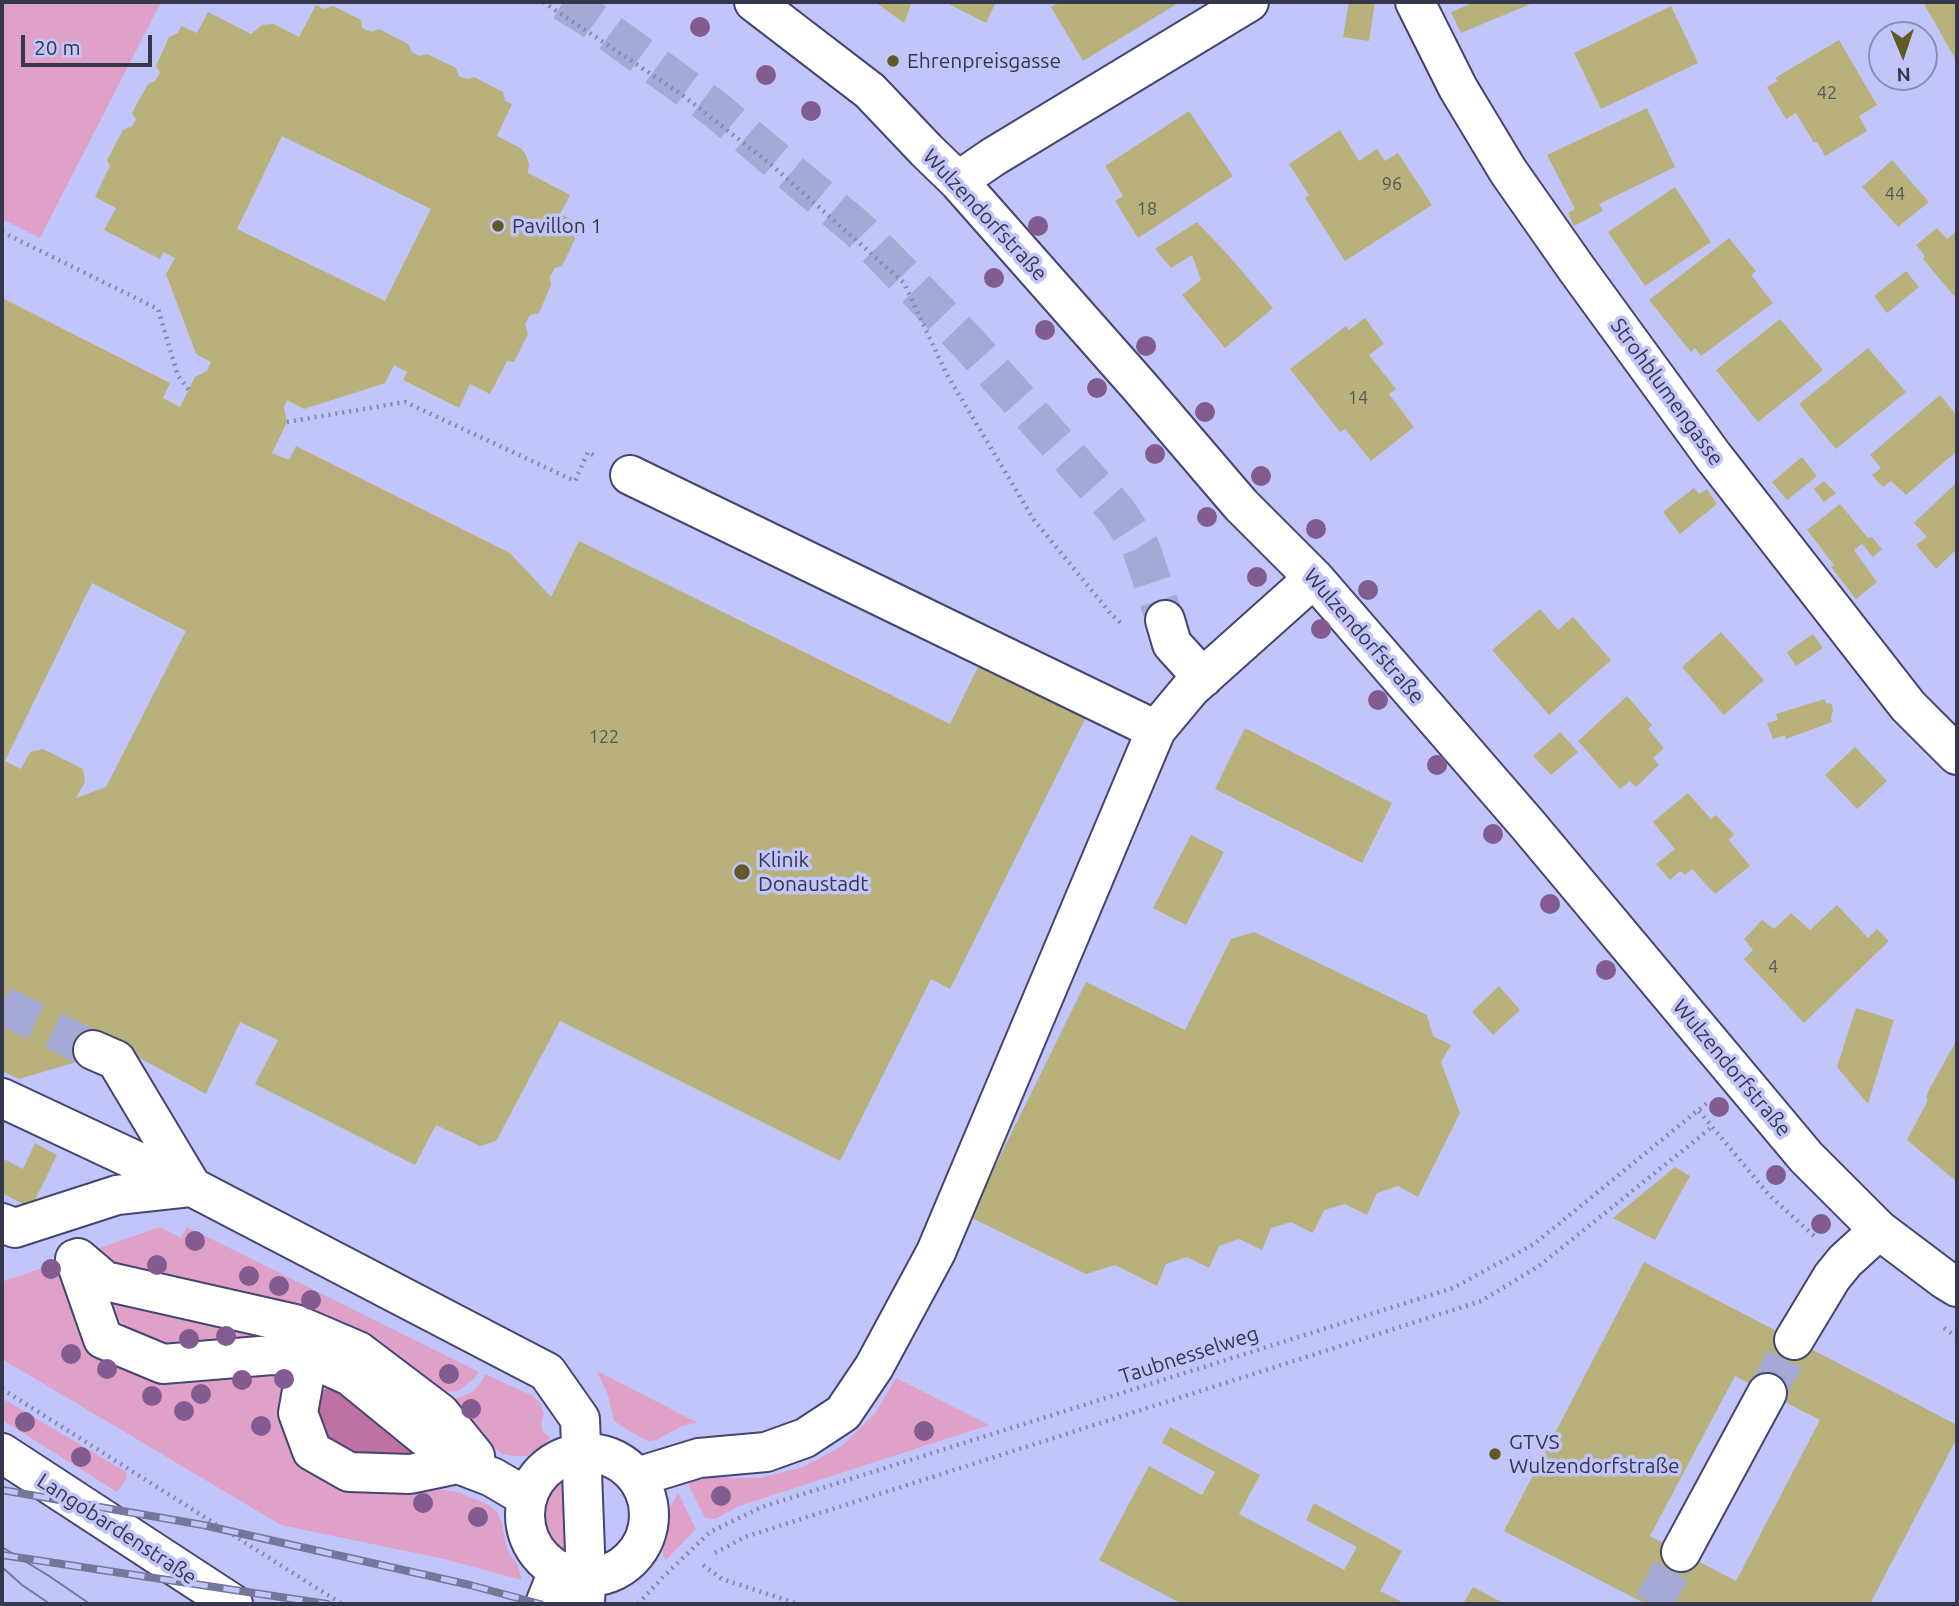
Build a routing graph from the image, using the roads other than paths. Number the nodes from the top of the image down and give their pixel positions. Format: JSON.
{"nodes":[{"id":1,"x":754,"y":2,"type":"edge"},
{"id":2,"x":1249,"y":2,"type":"edge"},
{"id":3,"x":1415,"y":2,"type":"edge"},
{"id":4,"x":958,"y":181,"type":"junction"},
{"id":5,"x":630,"y":475,"type":"road end"},
{"id":6,"x":1314,"y":578,"type":"junction"},
{"id":7,"x":1148,"y":626,"type":"tunnel mouth"},
{"id":8,"x":1203,"y":678,"type":"junction"},
{"id":9,"x":1156,"y":730,"type":"junction"},
{"id":10,"x":1957,"y":755,"type":"edge"},
{"id":11,"x":93,"y":1050,"type":"tunnel mouth"},
{"id":12,"x":2,"y":1098,"type":"edge"},
{"id":13,"x":192,"y":1187,"type":"junction"},
{"id":14,"x":2,"y":1223,"type":"edge"},
{"id":15,"x":1880,"y":1230,"type":"junction"},
{"id":16,"x":1957,"y":1287,"type":"edge"},
{"id":17,"x":1794,"y":1340,"type":"tunnel mouth"},
{"id":18,"x":308,"y":1357,"type":"junction"},
{"id":19,"x":1768,"y":1393,"type":"tunnel mouth"},
{"id":20,"x":583,"y":1452,"type":"junction"},
{"id":21,"x":2,"y":1453,"type":"edge"},
{"id":22,"x":475,"y":1470,"type":"junction"},
{"id":23,"x":638,"y":1477,"type":"junction"},
{"id":24,"x":526,"y":1497,"type":"junction"},
{"id":25,"x":1681,"y":1552,"type":"tunnel mouth"},
{"id":26,"x":568,"y":1589,"type":"edge"},
{"id":27,"x":233,"y":1604,"type":"edge"}],
"edges":[{"from":1,"to":4,"type":"street","name":"Wulzendorfstraße"},
{"from":2,"to":4,"type":"street"},
{"from":3,"to":10,"type":"street","name":"Strohblumengasse"},
{"from":4,"to":6,"type":"street","name":"Wulzendorfstraße"},
{"from":5,"to":9,"type":"street"},
{"from":6,"to":8,"type":"street"},
{"from":6,"to":15,"type":"street","name":"Wulzendorfstraße"},
{"from":7,"to":8,"type":"street"},
{"from":8,"to":9,"type":"street"},
{"from":9,"to":23,"type":"street"},
{"from":11,"to":13,"type":"street"},
{"from":12,"to":13,"type":"street"},
{"from":13,"to":14,"type":"street"},
{"from":13,"to":20,"type":"street"},
{"from":15,"to":16,"type":"street","name":"Wulzendorfstraße"},
{"from":15,"to":17,"type":"street"},
{"from":18,"to":22,"type":"street"},
{"from":18,"to":22,"type":"street"},
{"from":18,"to":22,"type":"street"},
{"from":19,"to":25,"type":"street"},
{"from":20,"to":23,"type":"street"},
{"from":20,"to":24,"type":"street"},
{"from":20,"to":26,"type":"street"},
{"from":21,"to":27,"type":"street","name":"Langobardenstraße"},
{"from":22,"to":24,"type":"street"},
{"from":23,"to":26,"type":"street"},
{"from":24,"to":26,"type":"street"}]}
